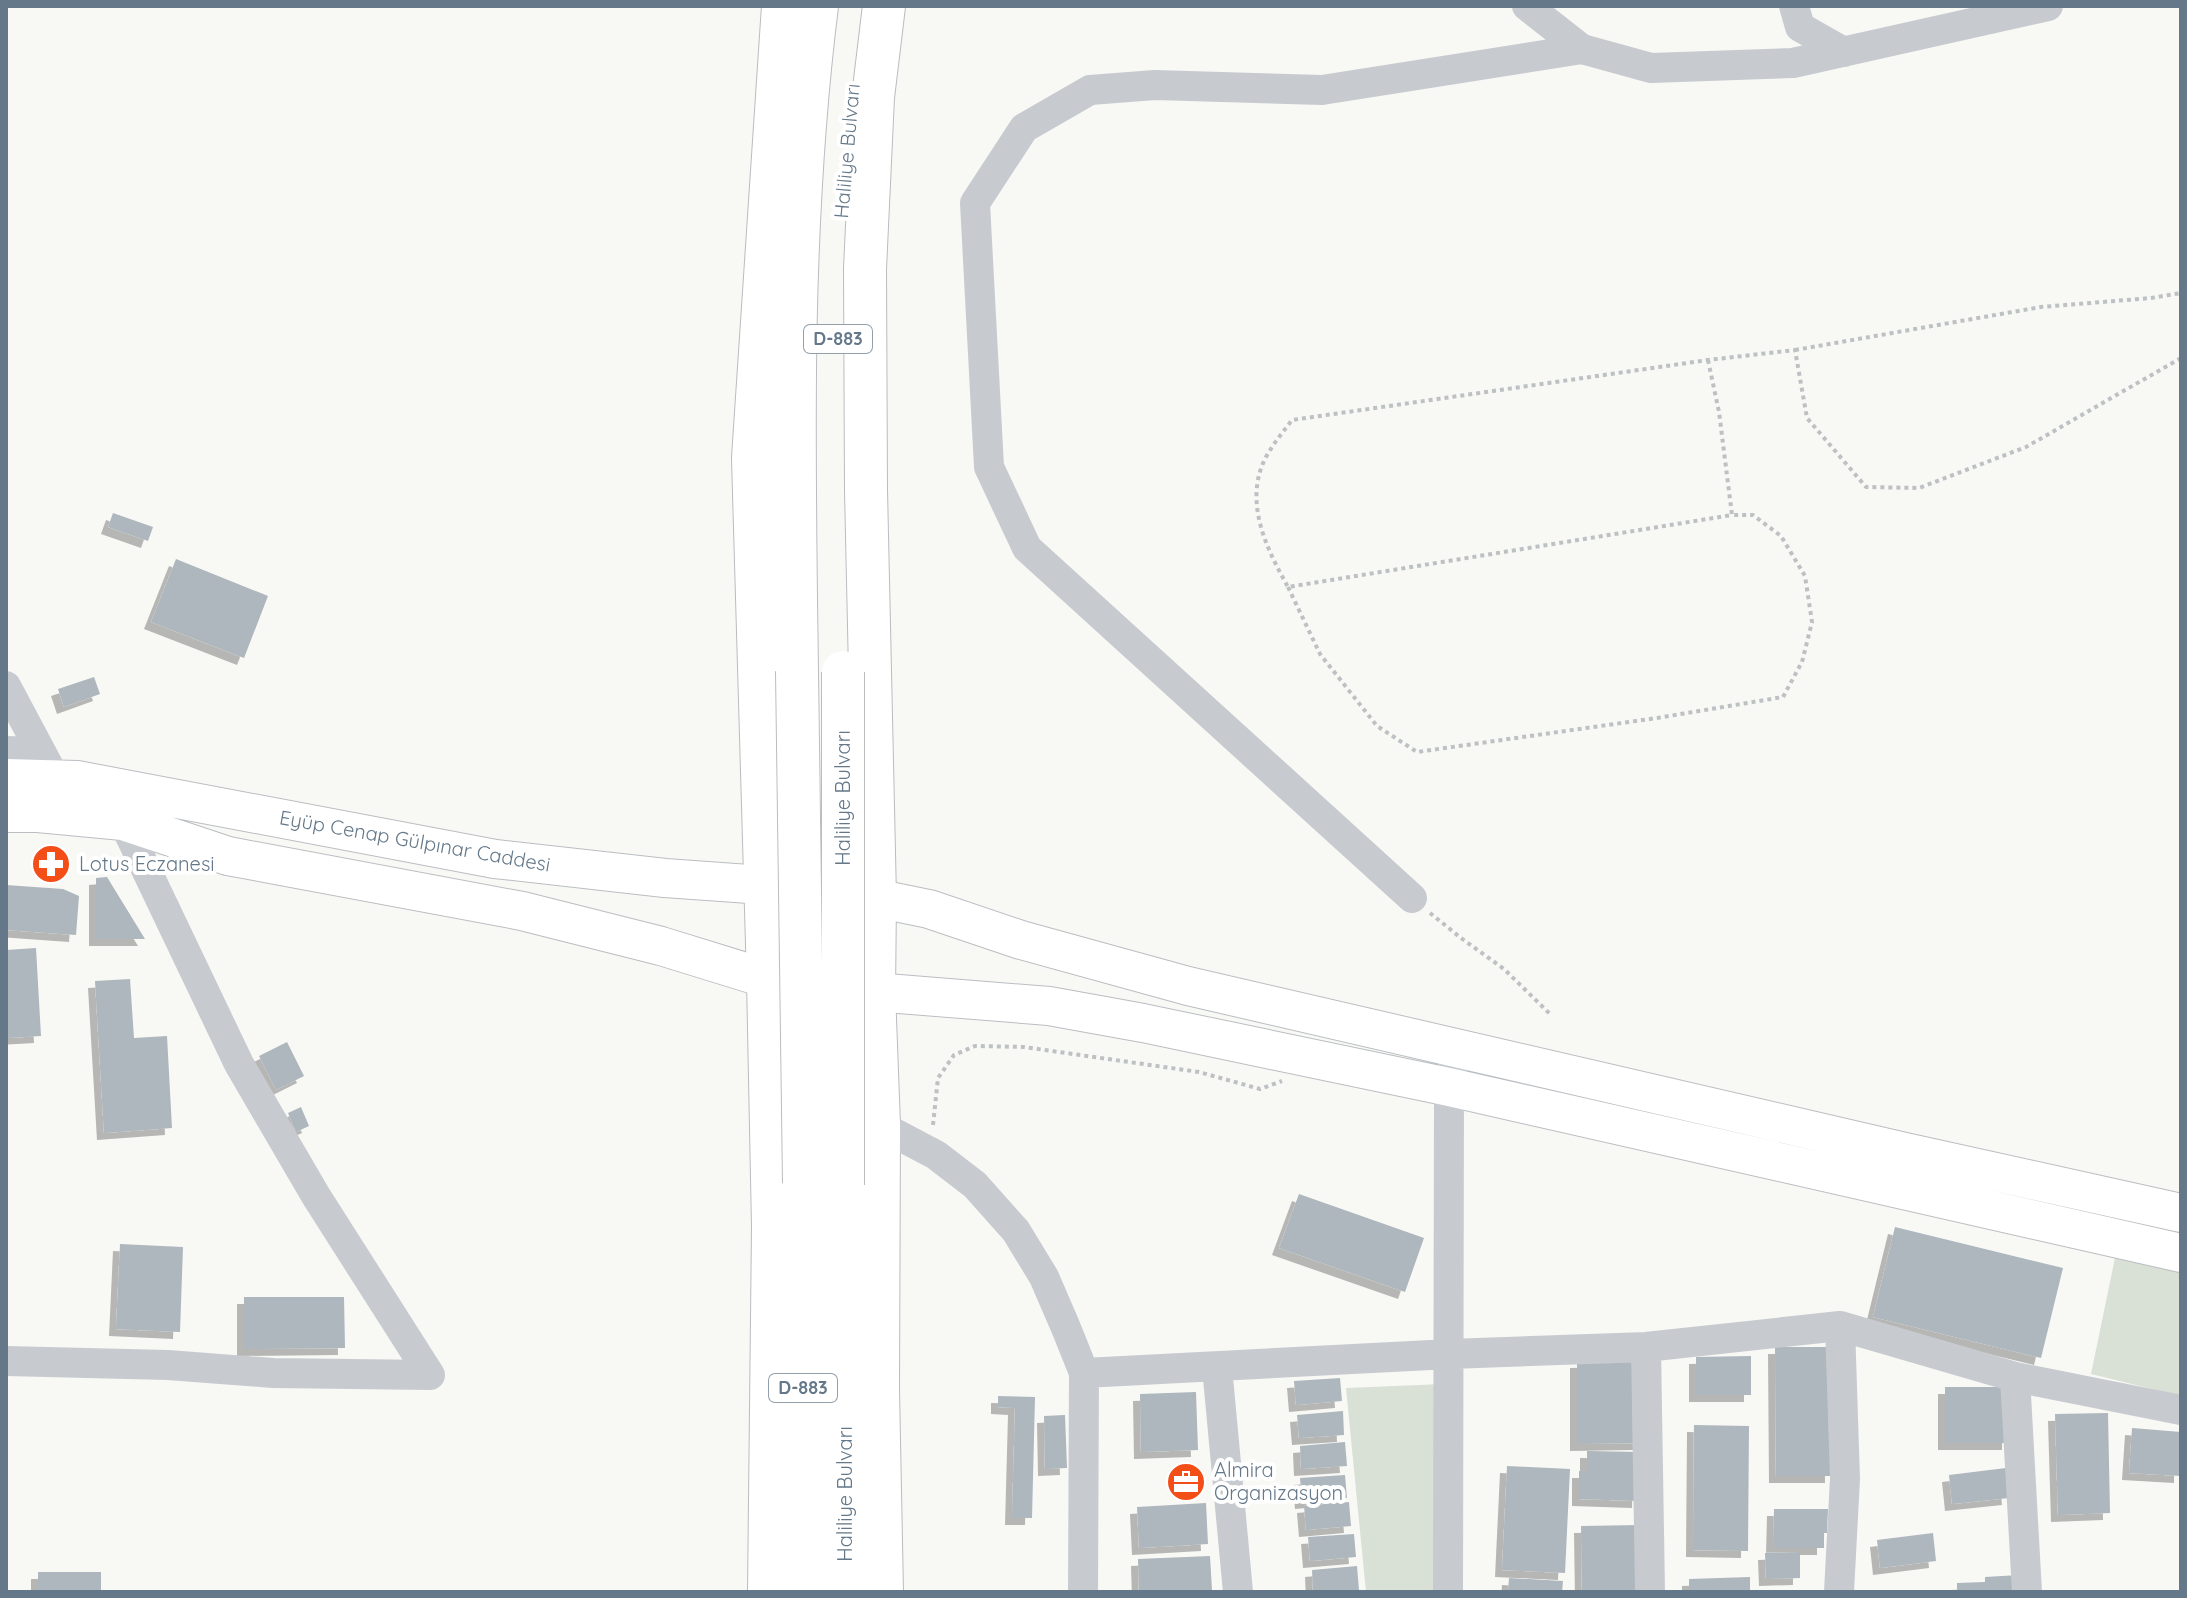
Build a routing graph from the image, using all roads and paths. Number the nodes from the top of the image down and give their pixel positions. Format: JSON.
{"nodes":[{"id":1,"x":783,"y":6,"type":"edge"},
{"id":2,"x":817,"y":6,"type":"edge"},
{"id":3,"x":861,"y":6,"type":"edge"},
{"id":4,"x":884,"y":6,"type":"edge"},
{"id":5,"x":1527,"y":6,"type":"edge"},
{"id":6,"x":1794,"y":6,"type":"edge"},
{"id":7,"x":2048,"y":6,"type":"edge"},
{"id":8,"x":1582,"y":49,"type":"junction"},
{"id":9,"x":1844,"y":52,"type":"junction"},
{"id":10,"x":2181,"y":293,"type":"edge"},
{"id":11,"x":1795,"y":350,"type":"junction"},
{"id":12,"x":2181,"y":358,"type":"edge"},
{"id":13,"x":1708,"y":360,"type":"junction"},
{"id":14,"x":1732,"y":515,"type":"junction"},
{"id":15,"x":1288,"y":587,"type":"junction"},
{"id":16,"x":6,"y":686,"type":"edge"},
{"id":17,"x":6,"y":751,"type":"edge"},
{"id":18,"x":48,"y":765,"type":"junction"},
{"id":19,"x":6,"y":778,"type":"edge"},
{"id":20,"x":6,"y":813,"type":"edge"},
{"id":21,"x":123,"y":821,"type":"junction"},
{"id":22,"x":764,"y":885,"type":"junction"},
{"id":23,"x":875,"y":898,"type":"junction"},
{"id":24,"x":1412,"y":898,"type":"joint"},
{"id":25,"x":768,"y":979,"type":"junction"},
{"id":26,"x":874,"y":992,"type":"junction"},
{"id":27,"x":1550,"y":1014,"type":"dead end"},
{"id":28,"x":1456,"y":1048,"type":"junction"},
{"id":29,"x":1306,"y":1057,"type":"junction"},
{"id":30,"x":1449,"y":1087,"type":"junction"},
{"id":31,"x":879,"y":1125,"type":"junction"},
{"id":32,"x":936,"y":1155,"type":"junction"},
{"id":33,"x":824,"y":1184,"type":"junction"},
{"id":34,"x":2181,"y":1213,"type":"edge"},
{"id":35,"x":2181,"y":1253,"type":"edge"},
{"id":36,"x":1840,"y":1326,"type":"junction"},
{"id":37,"x":1646,"y":1347,"type":"junction"},
{"id":38,"x":1450,"y":1354,"type":"junction"},
{"id":39,"x":6,"y":1361,"type":"edge"},
{"id":40,"x":1217,"y":1367,"type":"junction"},
{"id":41,"x":1084,"y":1373,"type":"junction"},
{"id":42,"x":2015,"y":1377,"type":"junction"},
{"id":43,"x":2181,"y":1410,"type":"edge"},
{"id":44,"x":769,"y":1592,"type":"edge"},
{"id":45,"x":803,"y":1592,"type":"edge"},
{"id":46,"x":845,"y":1592,"type":"edge"},
{"id":47,"x":882,"y":1592,"type":"edge"},
{"id":48,"x":1083,"y":1592,"type":"edge"},
{"id":49,"x":1238,"y":1592,"type":"edge"},
{"id":50,"x":1448,"y":1592,"type":"edge"},
{"id":51,"x":1650,"y":1592,"type":"edge"},
{"id":52,"x":1839,"y":1592,"type":"edge"},
{"id":53,"x":2027,"y":1592,"type":"edge"}],
"edges":[{"from":1,"to":22,"type":"highway"},
{"from":2,"to":33,"type":"highway","name":"Haliliye Bulvarı","number":"D-883","bridge":true},
{"from":3,"to":33,"type":"highway","name":"Haliliye Bulvarı","number":"D-883","bridge":true},
{"from":4,"to":23,"type":"highway"},
{"from":5,"to":8,"type":"street"},
{"from":6,"to":9,"type":"street"},
{"from":7,"to":9,"type":"street"},
{"from":8,"to":9,"type":"street"},
{"from":8,"to":24,"type":"street"},
{"from":10,"to":11,"type":"path"},
{"from":11,"to":12,"type":"path"},
{"from":11,"to":13,"type":"path"},
{"from":13,"to":14,"type":"path"},
{"from":13,"to":15,"type":"path"},
{"from":14,"to":15,"type":"path"},
{"from":14,"to":15,"type":"path"},
{"from":16,"to":18,"type":"street"},
{"from":17,"to":18,"type":"street"},
{"from":18,"to":19,"type":"main road","name":"Eyüp Cenap Gülpınar Caddesi"},
{"from":18,"to":21,"type":"street"},
{"from":18,"to":22,"type":"main road","name":"Eyüp Cenap Gülpınar Caddesi"},
{"from":20,"to":21,"type":"main road"},
{"from":21,"to":25,"type":"main road"},
{"from":21,"to":39,"type":"street"},
{"from":22,"to":23,"type":"main road","name":"Eyüp Cenap Gülpınar Caddesi"},
{"from":22,"to":25,"type":"highway"},
{"from":23,"to":26,"type":"highway"},
{"from":23,"to":28,"type":"main road","name":"Eyüp Cenap Gülpınar Caddesi"},
{"from":24,"to":27,"type":"path"},
{"from":25,"to":26,"type":"main road"},
{"from":25,"to":44,"type":"highway"},
{"from":26,"to":29,"type":"main road"},
{"from":26,"to":31,"type":"highway"},
{"from":28,"to":30,"type":"street"},
{"from":28,"to":34,"type":"main road","name":"Eyüp Cenap Gülpınar Caddesi"},
{"from":29,"to":30,"type":"main road"},
{"from":29,"to":32,"type":"path"},
{"from":30,"to":35,"type":"main road"},
{"from":30,"to":38,"type":"street"},
{"from":31,"to":32,"type":"street"},
{"from":31,"to":47,"type":"highway"},
{"from":32,"to":41,"type":"street"},
{"from":33,"to":45,"type":"highway","name":"Haliliye Bulvarı","number":"D-883"},
{"from":33,"to":46,"type":"highway","name":"Haliliye Bulvarı","number":"D-883"},
{"from":36,"to":37,"type":"street"},
{"from":36,"to":42,"type":"street"},
{"from":36,"to":52,"type":"street"},
{"from":37,"to":38,"type":"street"},
{"from":37,"to":51,"type":"street"},
{"from":38,"to":40,"type":"street"},
{"from":38,"to":50,"type":"street"},
{"from":40,"to":41,"type":"street"},
{"from":40,"to":49,"type":"street"},
{"from":41,"to":48,"type":"street"},
{"from":42,"to":43,"type":"street"},
{"from":42,"to":53,"type":"street"}]}
